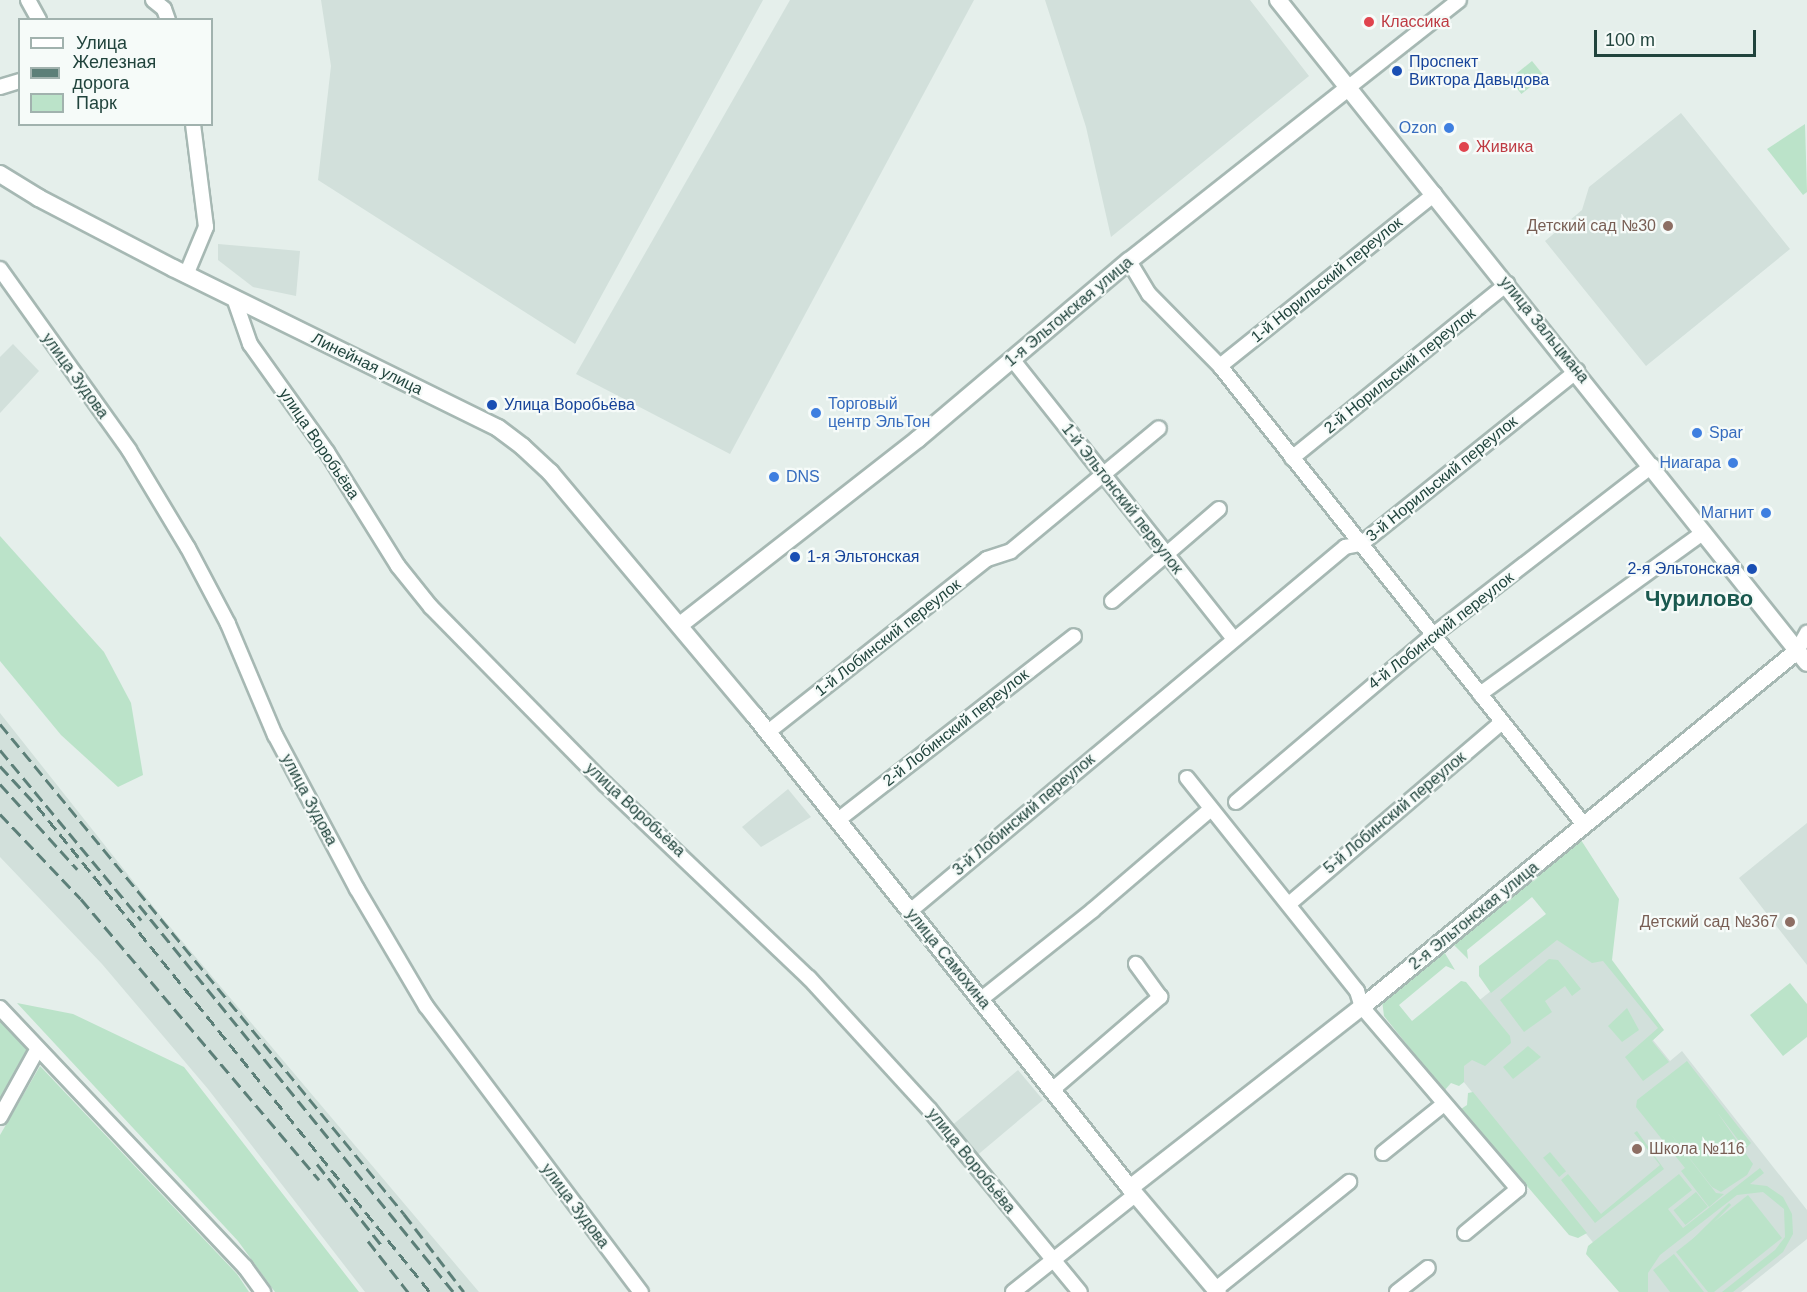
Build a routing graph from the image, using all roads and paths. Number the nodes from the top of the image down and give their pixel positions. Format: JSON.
{"nodes":[{"id":1,"x":28,"y":0,"type":"edge"},
{"id":2,"x":153,"y":0,"type":"edge"},
{"id":3,"x":1278,"y":0,"type":"edge"},
{"id":4,"x":1459,"y":0,"type":"edge"},
{"id":5,"x":38,"y":18,"type":"edge"},
{"id":6,"x":167,"y":18,"type":"edge"},
{"id":7,"x":18,"y":82,"type":"edge"},
{"id":8,"x":0,"y":87,"type":"edge"},
{"id":9,"x":1350,"y":87,"type":"junction"},
{"id":10,"x":193,"y":126,"type":"edge"},
{"id":11,"x":0,"y":174,"type":"edge"},
{"id":12,"x":1435,"y":194,"type":"junction"},
{"id":13,"x":1129,"y":261,"type":"junction"},
{"id":14,"x":0,"y":268,"type":"edge"},
{"id":15,"x":186,"y":275,"type":"junction"},
{"id":16,"x":1507,"y":284,"type":"junction"},
{"id":17,"x":6,"y":290,"type":"edge"},
{"id":18,"x":234,"y":298,"type":"junction"},
{"id":19,"x":1012,"y":359,"type":"junction"},
{"id":20,"x":1220,"y":366,"type":"junction"},
{"id":21,"x":1576,"y":370,"type":"junction"},
{"id":22,"x":1159,"y":428,"type":"dead end"},
{"id":23,"x":1292,"y":458,"type":"junction"},
{"id":24,"x":1652,"y":466,"type":"junction"},
{"id":25,"x":1103,"y":477,"type":"junction"},
{"id":26,"x":1219,"y":509,"type":"dead end"},
{"id":27,"x":1704,"y":532,"type":"junction"},
{"id":28,"x":1361,"y":544,"type":"junction"},
{"id":29,"x":1166,"y":556,"type":"junction"},
{"id":30,"x":1112,"y":601,"type":"dead end"},
{"id":31,"x":680,"y":625,"type":"junction"},
{"id":32,"x":1807,"y":633,"type":"edge"},
{"id":33,"x":1433,"y":635,"type":"junction"},
{"id":34,"x":1074,"y":636,"type":"dead end"},
{"id":35,"x":1233,"y":638,"type":"junction"},
{"id":36,"x":1802,"y":657,"type":"edge"},
{"id":37,"x":1480,"y":694,"type":"junction"},
{"id":38,"x":1138,"y":717,"type":"joint"},
{"id":39,"x":1502,"y":722,"type":"junction"},
{"id":40,"x":768,"y":732,"type":"junction"},
{"id":41,"x":1186,"y":778,"type":"dead end"},
{"id":42,"x":1236,"y":802,"type":"dead end"},
{"id":43,"x":1211,"y":809,"type":"junction"},
{"id":44,"x":838,"y":820,"type":"junction"},
{"id":45,"x":1585,"y":826,"type":"junction"},
{"id":46,"x":1289,"y":904,"type":"junction"},
{"id":47,"x":909,"y":912,"type":"junction"},
{"id":48,"x":1136,"y":964,"type":"dead end"},
{"id":49,"x":980,"y":1000,"type":"junction"},
{"id":50,"x":1362,"y":1007,"type":"junction"},
{"id":51,"x":0,"y":1008,"type":"edge"},
{"id":52,"x":37,"y":1050,"type":"junction"},
{"id":53,"x":1052,"y":1090,"type":"junction"},
{"id":54,"x":1444,"y":1104,"type":"junction"},
{"id":55,"x":0,"y":1117,"type":"edge"},
{"id":56,"x":1383,"y":1153,"type":"dead end"},
{"id":57,"x":1349,"y":1182,"type":"dead end"},
{"id":58,"x":1133,"y":1191,"type":"junction"},
{"id":59,"x":1466,"y":1233,"type":"dead end"},
{"id":60,"x":1053,"y":1261,"type":"junction"},
{"id":61,"x":1428,"y":1268,"type":"dead end"},
{"id":62,"x":1217,"y":1290,"type":"edge"},
{"id":63,"x":263,"y":1292,"type":"edge"},
{"id":64,"x":641,"y":1292,"type":"edge"},
{"id":65,"x":1013,"y":1292,"type":"edge"},
{"id":66,"x":1080,"y":1292,"type":"edge"},
{"id":67,"x":1397,"y":1292,"type":"edge"}],
"edges":[{"from":1,"to":5,"type":"street"},
{"from":2,"to":6,"type":"street"},
{"from":3,"to":9,"type":"street","name":"улица Зальцмана"},
{"from":4,"to":9,"type":"street","name":"1-я Эльтонская улица"},
{"from":7,"to":8,"type":"street"},
{"from":9,"to":12,"type":"street","name":"улица Зальцмана"},
{"from":9,"to":13,"type":"street","name":"1-я Эльтонская улица"},
{"from":10,"to":15,"type":"street"},
{"from":11,"to":15,"type":"street","name":"Линейная улица"},
{"from":12,"to":16,"type":"street","name":"улица Зальцмана"},
{"from":12,"to":20,"type":"street","name":"1-й Норильский переулок"},
{"from":13,"to":19,"type":"street","name":"1-я Эльтонская улица"},
{"from":13,"to":20,"type":"street"},
{"from":14,"to":17,"type":"street","name":"улица Зудова"},
{"from":15,"to":18,"type":"street","name":"Линейная улица"},
{"from":16,"to":21,"type":"street","name":"улица Зальцмана"},
{"from":16,"to":23,"type":"street","name":"2-й Норильский переулок"},
{"from":17,"to":64,"type":"street","name":"улица Зудова"},
{"from":18,"to":31,"type":"street","name":"Линейная улица"},
{"from":18,"to":60,"type":"street","name":"улица Воробьёва"},
{"from":19,"to":25,"type":"street","name":"1-й Эльтонский переулок"},
{"from":19,"to":31,"type":"street","name":"1-я Эльтонская улица"},
{"from":20,"to":23,"type":"street"},
{"from":21,"to":24,"type":"street","name":"улица Зальцмана"},
{"from":21,"to":28,"type":"street","name":"3-й Норильский переулок"},
{"from":22,"to":25,"type":"street"},
{"from":23,"to":28,"type":"street"},
{"from":24,"to":27,"type":"street","name":"улица Зальцмана"},
{"from":24,"to":33,"type":"street","name":"4-й Лобинский переулок"},
{"from":25,"to":29,"type":"street","name":"1-й Эльтонский переулок"},
{"from":25,"to":40,"type":"street","name":"1-й Лобинский переулок"},
{"from":26,"to":29,"type":"street"},
{"from":27,"to":36,"type":"street","name":"улица Зальцмана"},
{"from":27,"to":37,"type":"street"},
{"from":28,"to":33,"type":"street"},
{"from":28,"to":35,"type":"street","name":"3-й Норильский переулок"},
{"from":29,"to":30,"type":"street"},
{"from":29,"to":35,"type":"street","name":"1-й Эльтонский переулок"},
{"from":31,"to":40,"type":"street","name":"улица Самохина"},
{"from":32,"to":36,"type":"street","name":"2-я Эльтонская улица"},
{"from":33,"to":37,"type":"street"},
{"from":33,"to":42,"type":"street","name":"4-й Лобинский переулок"},
{"from":34,"to":44,"type":"street","name":"2-й Лобинский переулок"},
{"from":35,"to":38,"type":"street","name":"3-й Норильский переулок"},
{"from":36,"to":45,"type":"street","name":"2-я Эльтонская улица"},
{"from":37,"to":39,"type":"street"},
{"from":38,"to":47,"type":"street","name":"3-й Лобинский переулок"},
{"from":39,"to":45,"type":"street"},
{"from":39,"to":46,"type":"street","name":"5-й Лобинский переулок"},
{"from":40,"to":44,"type":"street","name":"улица Самохина"},
{"from":41,"to":43,"type":"street"},
{"from":43,"to":46,"type":"street"},
{"from":43,"to":49,"type":"street"},
{"from":44,"to":47,"type":"street","name":"улица Самохина"},
{"from":45,"to":50,"type":"street","name":"2-я Эльтонская улица"},
{"from":46,"to":50,"type":"street"},
{"from":47,"to":49,"type":"street","name":"улица Самохина"},
{"from":48,"to":53,"type":"street"},
{"from":49,"to":53,"type":"street","name":"улица Самохина"},
{"from":50,"to":54,"type":"street"},
{"from":50,"to":58,"type":"street","name":"2-я Эльтонская улица"},
{"from":51,"to":52,"type":"street"},
{"from":52,"to":55,"type":"street"},
{"from":52,"to":63,"type":"street"},
{"from":53,"to":58,"type":"street","name":"улица Самохина"},
{"from":54,"to":56,"type":"street"},
{"from":54,"to":59,"type":"street"},
{"from":57,"to":62,"type":"street"},
{"from":58,"to":60,"type":"street"},
{"from":58,"to":62,"type":"street","name":"улица Самохина"},
{"from":60,"to":65,"type":"street"},
{"from":60,"to":66,"type":"street","name":"улица Воробьёва"},
{"from":61,"to":67,"type":"street"}]}
